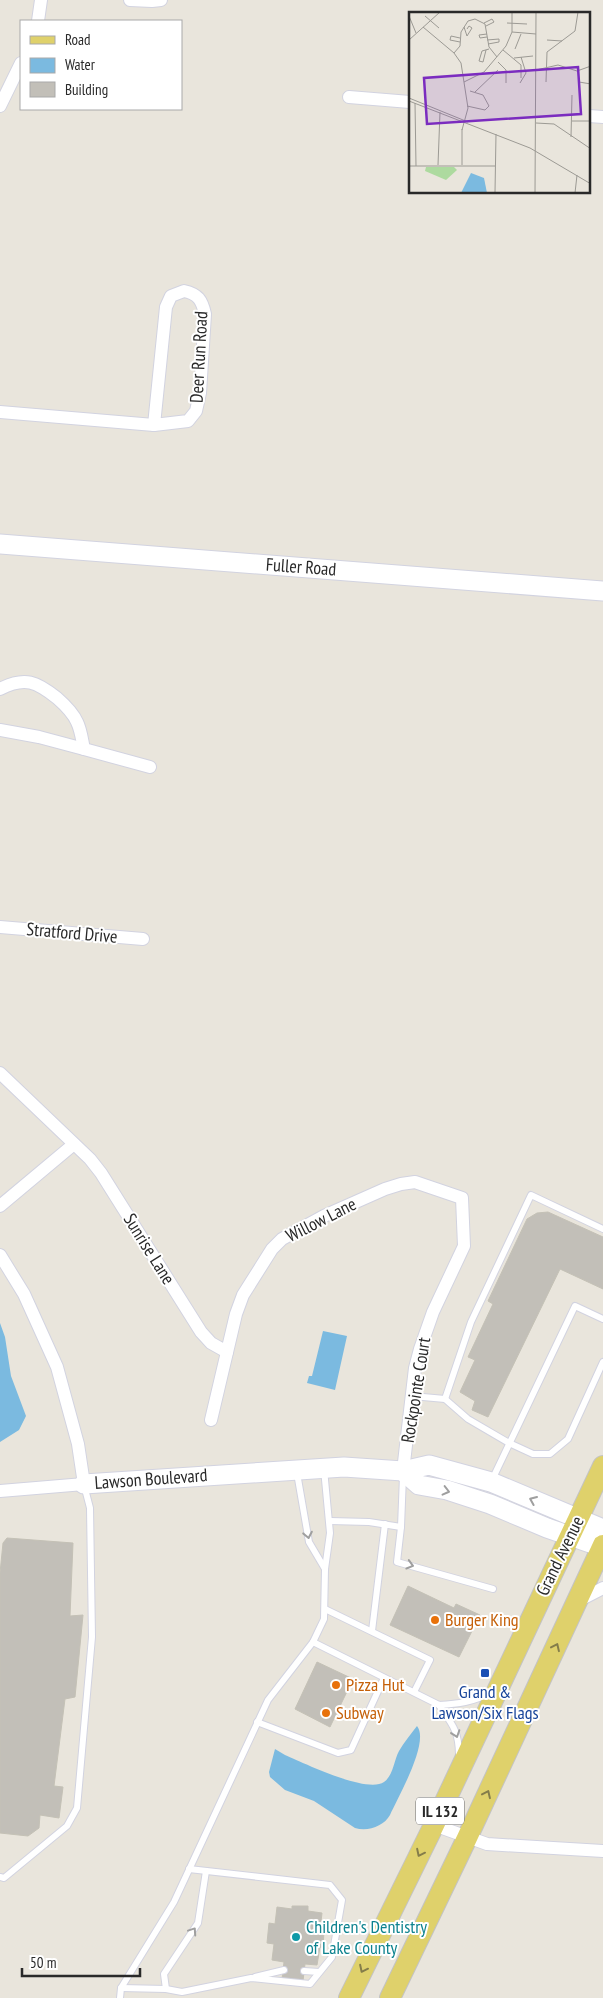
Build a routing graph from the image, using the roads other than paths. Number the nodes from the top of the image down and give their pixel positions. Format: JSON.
{"nodes":[{"id":1,"x":41,"y":0,"type":"edge"},
{"id":2,"x":130,"y":0,"type":"edge"},
{"id":3,"x":161,"y":0,"type":"edge"},
{"id":4,"x":38,"y":20,"type":"edge"},
{"id":5,"x":20,"y":66,"type":"edge"},
{"id":6,"x":349,"y":97,"type":"dead end"},
{"id":7,"x":409,"y":102,"type":"edge"},
{"id":8,"x":0,"y":106,"type":"edge"},
{"id":9,"x":590,"y":116,"type":"edge"},
{"id":10,"x":603,"y":117,"type":"edge"},
{"id":11,"x":0,"y":412,"type":"edge"},
{"id":12,"x":154,"y":425,"type":"junction"},
{"id":13,"x":0,"y":544,"type":"edge"},
{"id":14,"x":603,"y":591,"type":"edge"},
{"id":15,"x":0,"y":689,"type":"edge"},
{"id":16,"x":0,"y":730,"type":"edge"},
{"id":17,"x":84,"y":749,"type":"junction"},
{"id":18,"x":150,"y":767,"type":"dead end"},
{"id":19,"x":0,"y":927,"type":"edge"},
{"id":20,"x":143,"y":939,"type":"dead end"},
{"id":21,"x":0,"y":1073,"type":"edge"},
{"id":22,"x":74,"y":1144,"type":"junction"},
{"id":23,"x":462,"y":1198,"type":"joint"},
{"id":24,"x":0,"y":1206,"type":"edge"},
{"id":25,"x":603,"y":1228,"type":"edge"},
{"id":26,"x":0,"y":1255,"type":"edge"},
{"id":27,"x":603,"y":1319,"type":"edge"},
{"id":28,"x":227,"y":1352,"type":"junction"},
{"id":29,"x":603,"y":1362,"type":"edge"},
{"id":30,"x":412,"y":1396,"type":"junction"},
{"id":31,"x":444,"y":1399,"type":"junction"},
{"id":32,"x":211,"y":1420,"type":"dead end"},
{"id":33,"x":508,"y":1443,"type":"junction"},
{"id":34,"x":603,"y":1466,"type":"edge"},
{"id":35,"x":324,"y":1468,"type":"junction"},
{"id":36,"x":297,"y":1470,"type":"junction"},
{"id":37,"x":403,"y":1471,"type":"junction"},
{"id":38,"x":491,"y":1482,"type":"junction"},
{"id":39,"x":84,"y":1484,"type":"junction"},
{"id":40,"x":0,"y":1491,"type":"edge"},
{"id":41,"x":330,"y":1521,"type":"junction"},
{"id":42,"x":385,"y":1524,"type":"junction"},
{"id":43,"x":401,"y":1527,"type":"junction"},
{"id":44,"x":574,"y":1527,"type":"junction"},
{"id":45,"x":603,"y":1529,"type":"edge"},
{"id":46,"x":603,"y":1546,"type":"edge"},
{"id":47,"x":325,"y":1569,"type":"junction"},
{"id":48,"x":603,"y":1588,"type":"edge"},
{"id":49,"x":493,"y":1589,"type":"dead end"},
{"id":50,"x":576,"y":1602,"type":"junction"},
{"id":51,"x":325,"y":1610,"type":"junction"},
{"id":52,"x":372,"y":1632,"type":"junction"},
{"id":53,"x":313,"y":1642,"type":"junction"},
{"id":54,"x":384,"y":1678,"type":"junction"},
{"id":55,"x":496,"y":1691,"type":"junction"},
{"id":56,"x":414,"y":1692,"type":"junction"},
{"id":57,"x":439,"y":1705,"type":"junction"},
{"id":58,"x":257,"y":1722,"type":"junction"},
{"id":59,"x":460,"y":1768,"type":"junction"},
{"id":60,"x":434,"y":1825,"type":"junction"},
{"id":61,"x":467,"y":1838,"type":"junction"},
{"id":62,"x":603,"y":1851,"type":"edge"},
{"id":63,"x":189,"y":1869,"type":"junction"},
{"id":64,"x":206,"y":1871,"type":"junction"},
{"id":65,"x":0,"y":1877,"type":"edge"},
{"id":66,"x":284,"y":1970,"type":"dead end"},
{"id":67,"x":304,"y":1971,"type":"dead end"},
{"id":68,"x":319,"y":1972,"type":"junction"},
{"id":69,"x":252,"y":1978,"type":"junction"},
{"id":70,"x":121,"y":1988,"type":"junction"},
{"id":71,"x":166,"y":1989,"type":"junction"},
{"id":72,"x":120,"y":1998,"type":"edge"},
{"id":73,"x":349,"y":1998,"type":"edge"},
{"id":74,"x":390,"y":1998,"type":"edge"}],
"edges":[{"from":1,"to":4,"type":"street"},
{"from":2,"to":3,"type":"street"},
{"from":5,"to":8,"type":"street"},
{"from":6,"to":7,"type":"street"},
{"from":9,"to":10,"type":"street"},
{"from":11,"to":12,"type":"street","name":"Deer Run Road"},
{"from":12,"to":12,"type":"street","name":"Deer Run Road"},
{"from":13,"to":14,"type":"street","name":"Fuller Road"},
{"from":15,"to":17,"type":"street"},
{"from":16,"to":17,"type":"street"},
{"from":17,"to":18,"type":"street"},
{"from":19,"to":20,"type":"street","name":"Stratford Drive"},
{"from":21,"to":22,"type":"street","name":"Sunrise Lane"},
{"from":22,"to":24,"type":"street"},
{"from":22,"to":28,"type":"street","name":"Sunrise Lane"},
{"from":23,"to":28,"type":"street","name":"Willow Lane"},
{"from":23,"to":30,"type":"street","name":"Rockpointe Court"},
{"from":25,"to":31,"type":"lane"},
{"from":26,"to":39,"type":"street","name":"Lawson Boulevard"},
{"from":27,"to":33,"type":"lane"},
{"from":28,"to":32,"type":"street","name":"Willow Lane"},
{"from":29,"to":33,"type":"lane"},
{"from":30,"to":31,"type":"lane"},
{"from":30,"to":37,"type":"street","name":"Rockpointe Court"},
{"from":31,"to":33,"type":"lane"},
{"from":33,"to":38,"type":"lane"},
{"from":34,"to":44,"type":"main road","name":"Grand Avenue","number":"IL 132"},
{"from":35,"to":36,"type":"street","name":"Lawson Boulevard"},
{"from":35,"to":37,"type":"street","name":"Lawson Boulevard"},
{"from":35,"to":41,"type":"lane"},
{"from":36,"to":39,"type":"street","name":"Lawson Boulevard"},
{"from":36,"to":47,"type":"lane","one_way":true},
{"from":37,"to":38,"type":"street","name":"Lawson Boulevard"},
{"from":37,"to":43,"type":"lane"},
{"from":37,"to":44,"type":"street","name":"Lawson Boulevard","one_way":true},
{"from":44,"to":38,"type":"street","name":"Lawson Boulevard","one_way":true},
{"from":39,"to":40,"type":"street"},
{"from":39,"to":65,"type":"lane"},
{"from":41,"to":42,"type":"lane"},
{"from":41,"to":47,"type":"lane"},
{"from":42,"to":43,"type":"lane"},
{"from":42,"to":52,"type":"lane"},
{"from":43,"to":49,"type":"lane","one_way":true},
{"from":44,"to":45,"type":"street","name":"Lawson Boulevard"},
{"from":44,"to":46,"type":"street","name":"Lawson Boulevard"},
{"from":44,"to":55,"type":"main road","name":"Grand Avenue","number":"IL 132"},
{"from":46,"to":50,"type":"main road","name":"Grand Avenue","number":"IL 132"},
{"from":47,"to":51,"type":"lane"},
{"from":48,"to":50,"type":"street"},
{"from":61,"to":50,"type":"main road","name":"Grand Avenue","number":"IL 132","one_way":true},
{"from":51,"to":52,"type":"lane"},
{"from":51,"to":53,"type":"lane"},
{"from":52,"to":56,"type":"lane"},
{"from":53,"to":54,"type":"lane"},
{"from":53,"to":58,"type":"lane"},
{"from":54,"to":56,"type":"lane"},
{"from":54,"to":58,"type":"lane"},
{"from":55,"to":57,"type":"lane"},
{"from":55,"to":59,"type":"main road","name":"Grand Avenue","number":"IL 132"},
{"from":56,"to":57,"type":"lane"},
{"from":57,"to":59,"type":"lane","one_way":true},
{"from":58,"to":63,"type":"lane"},
{"from":59,"to":60,"type":"main road","name":"Grand Avenue","number":"IL 132"},
{"from":60,"to":61,"type":"street"},
{"from":60,"to":73,"type":"main road","name":"Grand Avenue","number":"IL 132","one_way":true},
{"from":61,"to":62,"type":"street"},
{"from":61,"to":74,"type":"main road","name":"Grand Avenue","number":"IL 132"},
{"from":63,"to":64,"type":"lane"},
{"from":63,"to":70,"type":"lane"},
{"from":64,"to":68,"type":"lane"},
{"from":71,"to":64,"type":"lane","one_way":true},
{"from":66,"to":69,"type":"lane"},
{"from":67,"to":68,"type":"lane"},
{"from":68,"to":69,"type":"lane"},
{"from":69,"to":71,"type":"lane"},
{"from":70,"to":71,"type":"lane"},
{"from":70,"to":72,"type":"lane"}]}
